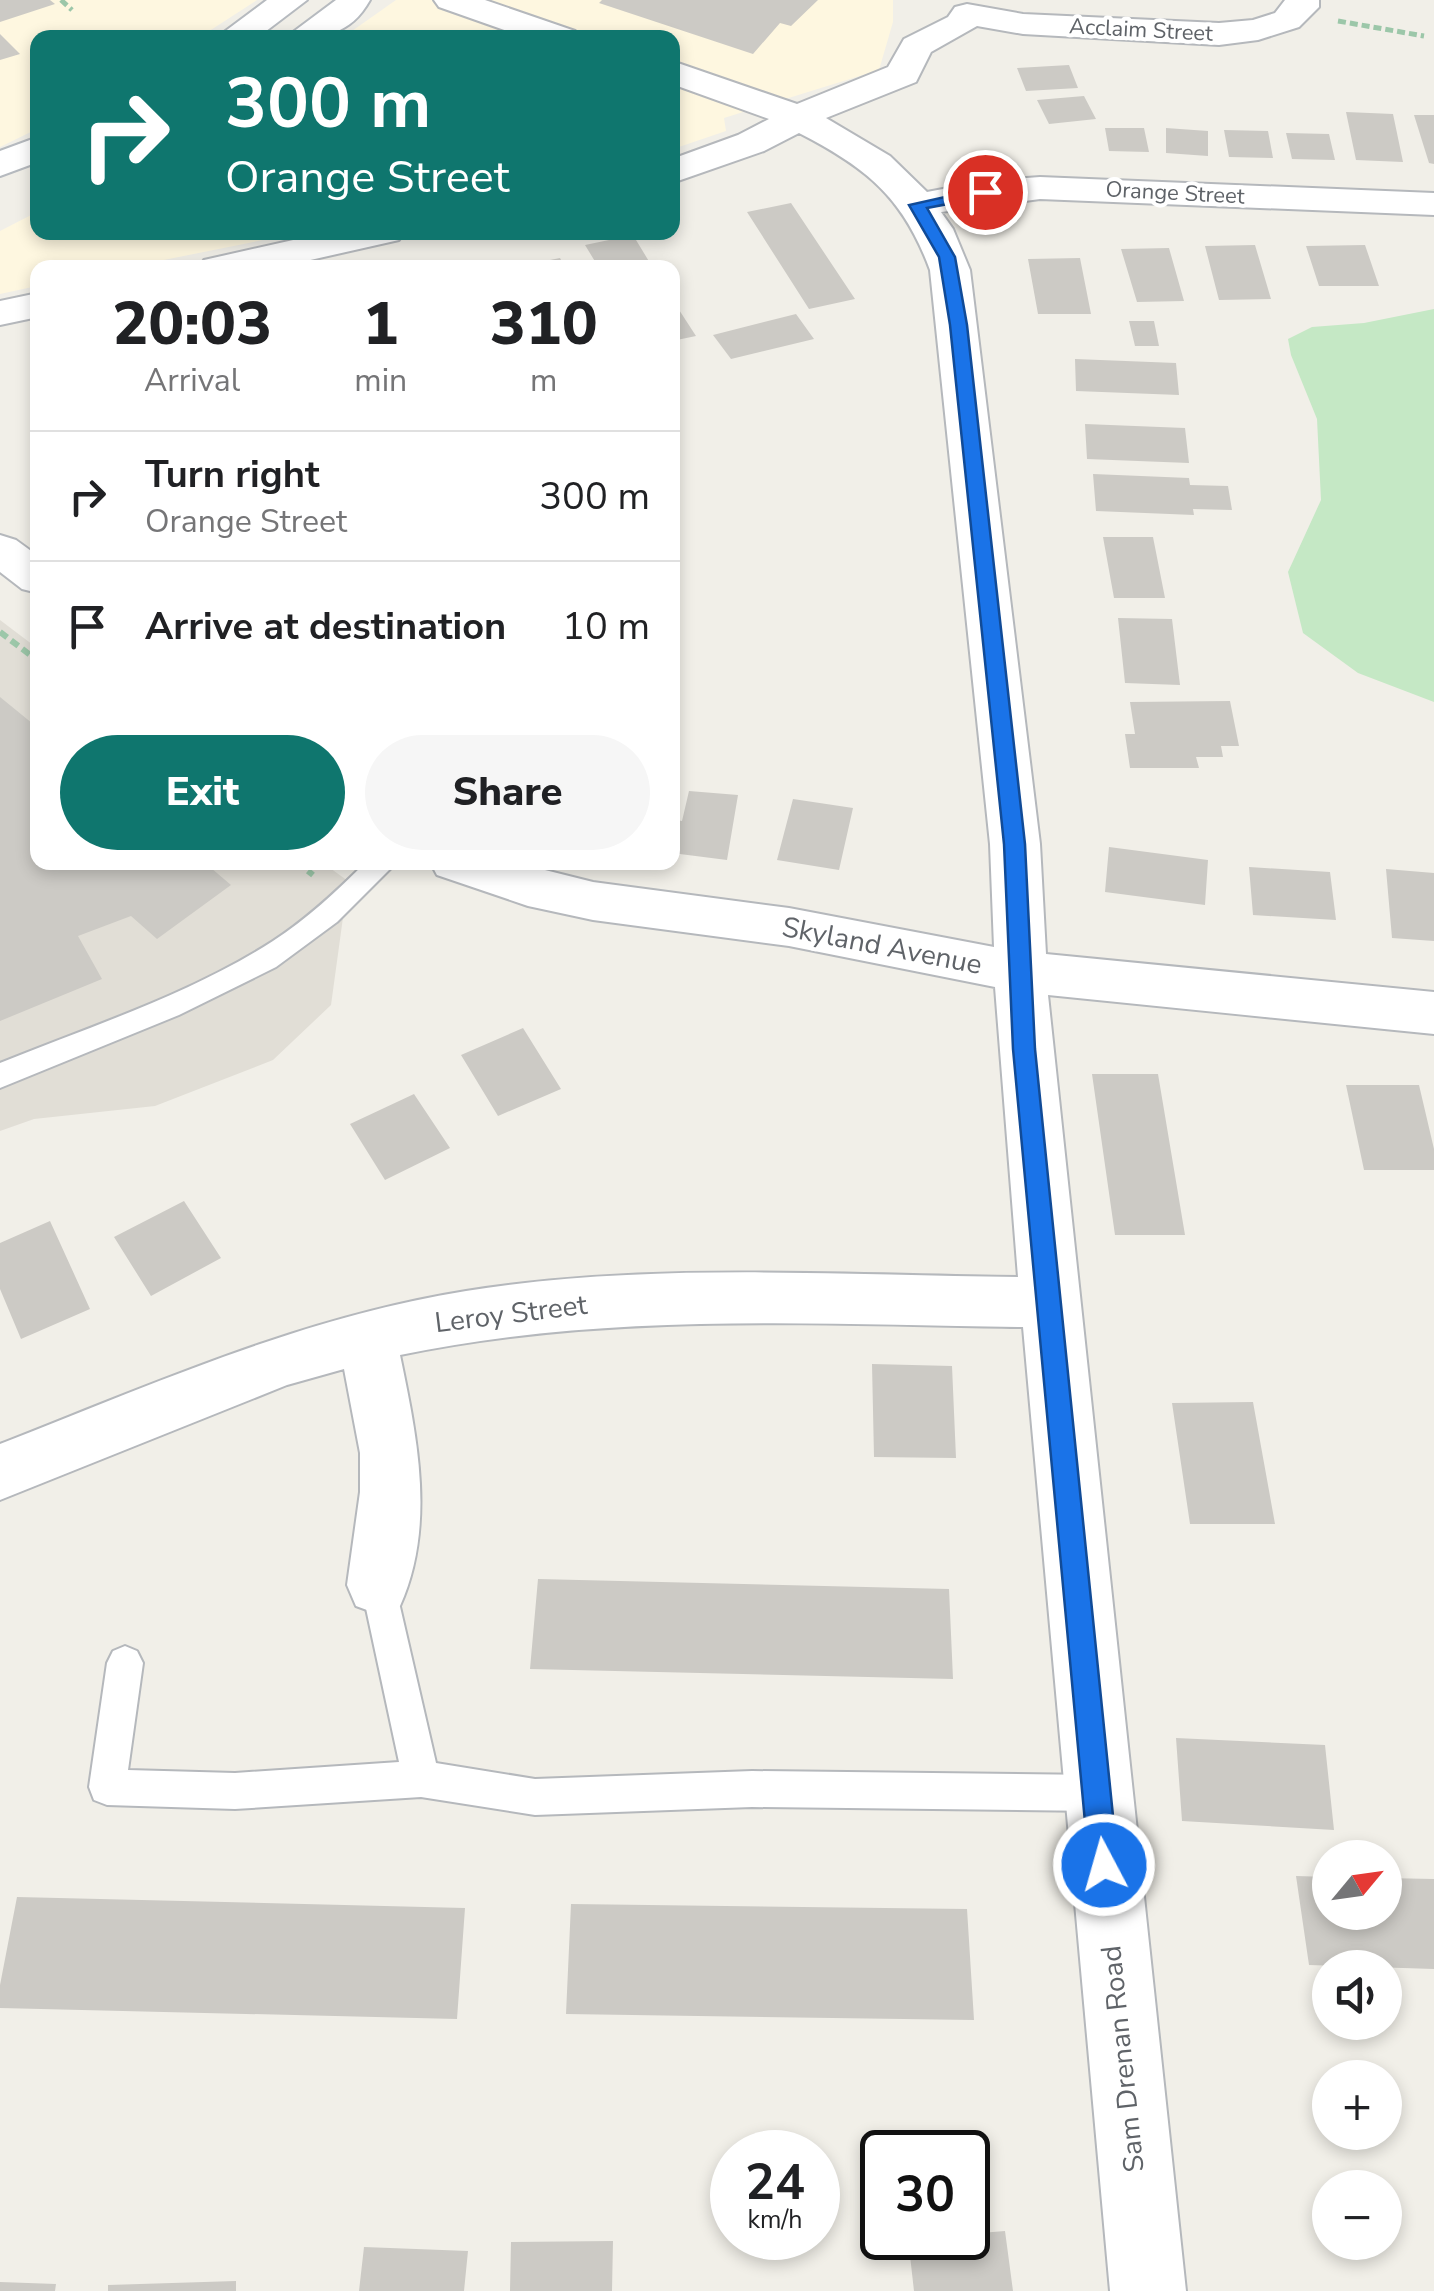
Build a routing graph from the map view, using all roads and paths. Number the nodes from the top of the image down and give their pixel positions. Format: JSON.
{"nodes":[{"id":1,"x":61,"y":0,"type":"edge"},
{"id":2,"x":290,"y":0,"type":"edge"},
{"id":3,"x":353,"y":0,"type":"edge"},
{"id":4,"x":451,"y":0,"type":"edge"},
{"id":5,"x":1315,"y":9,"type":"edge"},
{"id":6,"x":72,"y":10,"type":"dead end"},
{"id":7,"x":245,"y":30,"type":"edge"},
{"id":8,"x":315,"y":30,"type":"edge"},
{"id":9,"x":539,"y":30,"type":"edge"},
{"id":10,"x":1424,"y":36,"type":"dead end"},
{"id":11,"x":680,"y":74,"type":"edge"},
{"id":12,"x":795,"y":118,"type":"junction"},
{"id":13,"x":30,"y":152,"type":"edge"},
{"id":14,"x":0,"y":165,"type":"edge"},
{"id":15,"x":680,"y":169,"type":"edge"},
{"id":16,"x":1434,"y":204,"type":"edge"},
{"id":17,"x":917,"y":205,"type":"junction"},
{"id":18,"x":348,"y":240,"type":"edge"},
{"id":19,"x":255,"y":260,"type":"edge"},
{"id":20,"x":30,"y":307,"type":"edge"},
{"id":21,"x":0,"y":313,"type":"edge"},
{"id":22,"x":0,"y":550,"type":"edge"},
{"id":23,"x":30,"y":572,"type":"edge"},
{"id":24,"x":0,"y":632,"type":"edge"},
{"id":25,"x":30,"y":655,"type":"edge"},
{"id":26,"x":308,"y":870,"type":"edge"},
{"id":27,"x":375,"y":870,"type":"edge"},
{"id":28,"x":478,"y":870,"type":"edge"},
{"id":29,"x":322,"y":882,"type":"dead end"},
{"id":30,"x":1020,"y":972,"type":"junction"},
{"id":31,"x":1434,"y":1013,"type":"edge"},
{"id":32,"x":0,"y":1076,"type":"edge"},
{"id":33,"x":1048,"y":1302,"type":"junction"},
{"id":34,"x":367,"y":1337,"type":"junction"},
{"id":35,"x":0,"y":1472,"type":"edge"},
{"id":36,"x":378,"y":1586,"type":"joint"},
{"id":37,"x":125,"y":1663,"type":"dead end"},
{"id":38,"x":421,"y":1779,"type":"junction"},
{"id":39,"x":1096,"y":1793,"type":"junction"},
{"id":40,"x":1148,"y":2291,"type":"edge"}],
"edges":[{"from":1,"to":6,"type":"path"},
{"from":2,"to":7,"type":"street"},
{"from":3,"to":8,"type":"street"},
{"from":4,"to":9,"type":"street"},
{"from":5,"to":10,"type":"path"},
{"from":5,"to":12,"type":"street","name":"Acclaim Street"},
{"from":11,"to":12,"type":"street","name":"Sam Drenan Road"},
{"from":12,"to":15,"type":"street"},
{"from":12,"to":17,"type":"street","name":"Sam Drenan Road"},
{"from":13,"to":14,"type":"street"},
{"from":16,"to":17,"type":"street","name":"Orange Street"},
{"from":17,"to":30,"type":"street","name":"Sam Drenan Road"},
{"from":18,"to":19,"type":"street"},
{"from":20,"to":21,"type":"street"},
{"from":22,"to":23,"type":"street"},
{"from":24,"to":25,"type":"path"},
{"from":26,"to":29,"type":"path"},
{"from":27,"to":32,"type":"lane"},
{"from":28,"to":30,"type":"street","name":"Skyland Avenue"},
{"from":30,"to":31,"type":"street","name":"Skyland Avenue"},
{"from":30,"to":33,"type":"street","name":"Sam Drenan Road"},
{"from":33,"to":34,"type":"street","name":"Leroy Street"},
{"from":33,"to":39,"type":"street","name":"Sam Drenan Road"},
{"from":34,"to":35,"type":"street","name":"Leroy Street"},
{"from":34,"to":36,"type":"street"},
{"from":36,"to":38,"type":"lane"},
{"from":37,"to":38,"type":"lane"},
{"from":38,"to":39,"type":"lane"},
{"from":39,"to":40,"type":"street","name":"Sam Drenan Road"}]}
